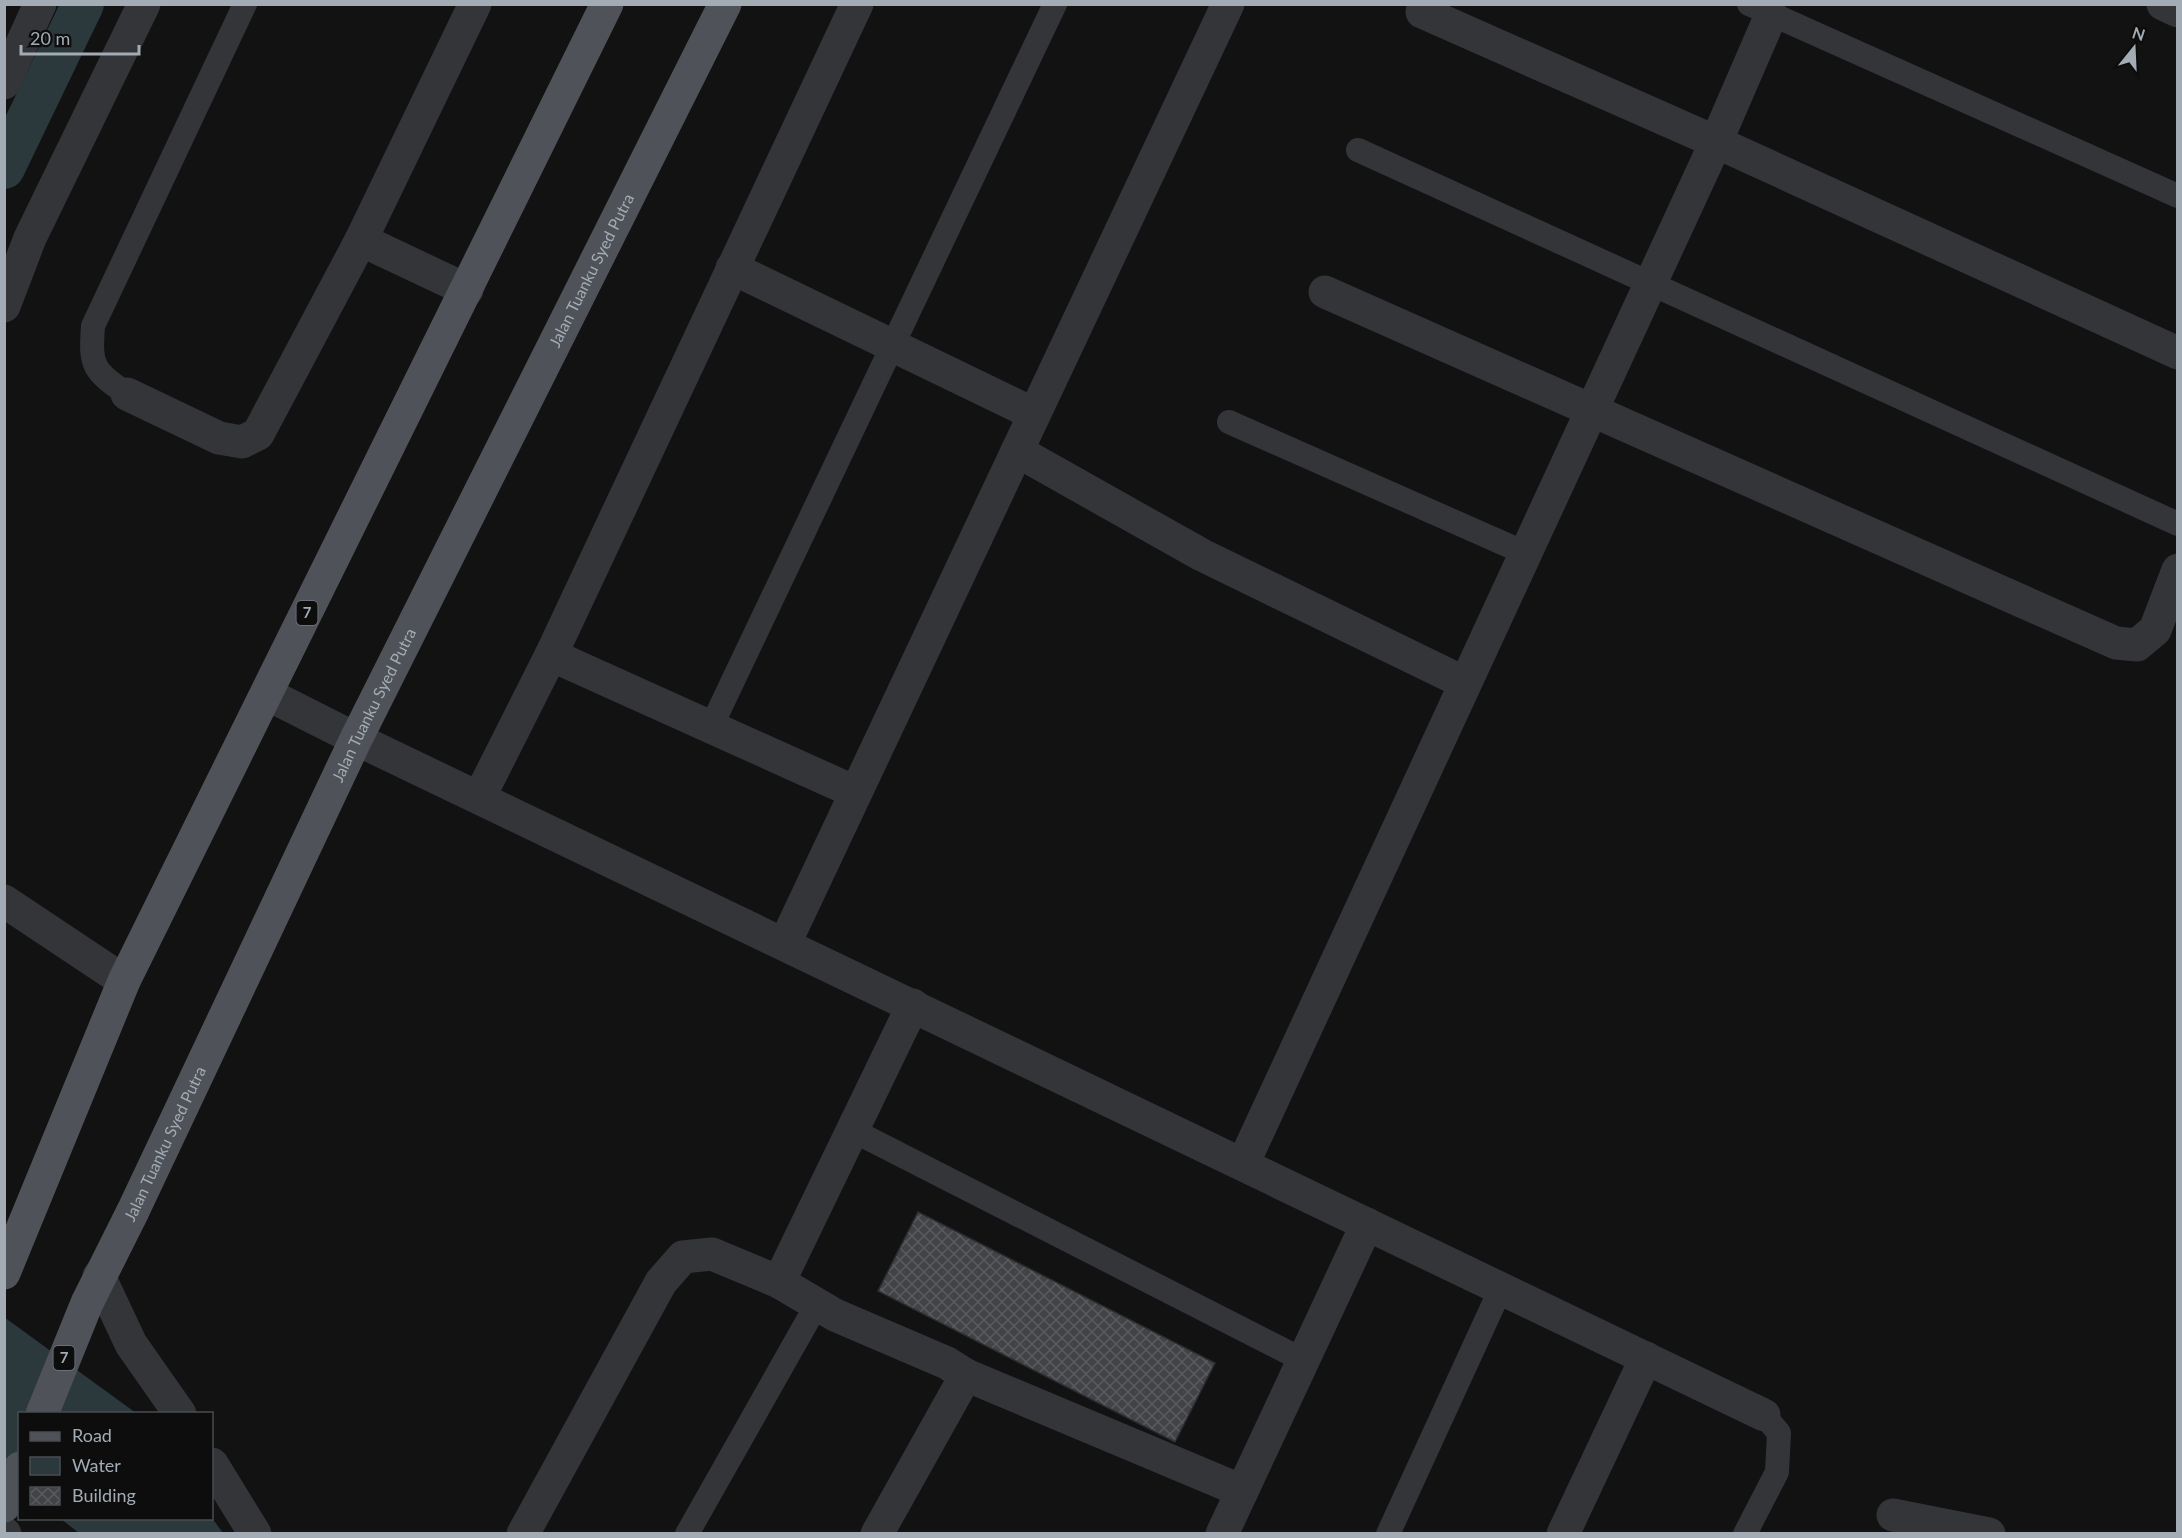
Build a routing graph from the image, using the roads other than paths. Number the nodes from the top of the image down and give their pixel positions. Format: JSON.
{"nodes":[{"id":1,"x":40,"y":4,"type":"edge"},
{"id":2,"x":144,"y":4,"type":"edge"},
{"id":3,"x":245,"y":4,"type":"edge"},
{"id":4,"x":475,"y":4,"type":"edge"},
{"id":5,"x":607,"y":4,"type":"edge"},
{"id":6,"x":725,"y":4,"type":"edge"},
{"id":7,"x":857,"y":4,"type":"edge"},
{"id":8,"x":1055,"y":4,"type":"edge"},
{"id":9,"x":1228,"y":4,"type":"edge"},
{"id":10,"x":2163,"y":4,"type":"edge"},
{"id":11,"x":1760,"y":10,"type":"edge"},
{"id":12,"x":2178,"y":11,"type":"edge"},
{"id":13,"x":1422,"y":12,"type":"dead end"},
{"id":14,"x":4,"y":83,"type":"edge"},
{"id":15,"x":1716,"y":142,"type":"junction"},
{"id":16,"x":1358,"y":150,"type":"dead end"},
{"id":17,"x":2178,"y":196,"type":"edge"},
{"id":18,"x":361,"y":240,"type":"junction"},
{"id":19,"x":732,"y":268,"type":"junction"},
{"id":20,"x":1651,"y":284,"type":"junction"},
{"id":21,"x":467,"y":290,"type":"junction"},
{"id":22,"x":1325,"y":292,"type":"dead end"},
{"id":23,"x":4,"y":306,"type":"edge"},
{"id":24,"x":894,"y":348,"type":"junction"},
{"id":25,"x":2178,"y":353,"type":"edge"},
{"id":26,"x":127,"y":394,"type":"joint"},
{"id":27,"x":1592,"y":409,"type":"junction"},
{"id":28,"x":1034,"y":414,"type":"junction"},
{"id":29,"x":1230,"y":422,"type":"dead end"},
{"id":30,"x":1017,"y":450,"type":"junction"},
{"id":31,"x":2178,"y":524,"type":"edge"},
{"id":32,"x":1525,"y":554,"type":"junction"},
{"id":33,"x":2178,"y":570,"type":"edge"},
{"id":34,"x":550,"y":655,"type":"junction"},
{"id":35,"x":1466,"y":683,"type":"junction"},
{"id":36,"x":267,"y":694,"type":"junction"},
{"id":37,"x":710,"y":729,"type":"junction"},
{"id":38,"x":356,"y":739,"type":"junction"},
{"id":39,"x":855,"y":792,"type":"junction"},
{"id":40,"x":480,"y":796,"type":"junction"},
{"id":41,"x":4,"y":901,"type":"edge"},
{"id":42,"x":785,"y":943,"type":"junction"},
{"id":43,"x":124,"y":981,"type":"junction"},
{"id":44,"x":913,"y":1005,"type":"junction"},
{"id":45,"x":852,"y":1130,"type":"junction"},
{"id":46,"x":1244,"y":1164,"type":"junction"},
{"id":47,"x":1367,"y":1224,"type":"junction"},
{"id":48,"x":14,"y":1228,"type":"edge"},
{"id":49,"x":7,"y":1267,"type":"edge"},
{"id":50,"x":779,"y":1282,"type":"junction"},
{"id":51,"x":1501,"y":1288,"type":"junction"},
{"id":52,"x":93,"y":1289,"type":"junction"},
{"id":53,"x":817,"y":1304,"type":"junction"},
{"id":54,"x":1646,"y":1358,"type":"junction"},
{"id":55,"x":1303,"y":1360,"type":"junction"},
{"id":56,"x":966,"y":1375,"type":"junction"},
{"id":57,"x":42,"y":1412,"type":"edge"},
{"id":58,"x":179,"y":1412,"type":"edge"},
{"id":59,"x":1764,"y":1415,"type":"joint"},
{"id":60,"x":213,"y":1466,"type":"edge"},
{"id":61,"x":1242,"y":1491,"type":"junction"},
{"id":62,"x":1893,"y":1515,"type":"dead end"},
{"id":63,"x":255,"y":1533,"type":"edge"},
{"id":64,"x":523,"y":1533,"type":"edge"},
{"id":65,"x":687,"y":1533,"type":"edge"},
{"id":66,"x":877,"y":1533,"type":"edge"},
{"id":67,"x":1222,"y":1533,"type":"edge"},
{"id":68,"x":1388,"y":1533,"type":"edge"},
{"id":69,"x":1563,"y":1533,"type":"edge"},
{"id":70,"x":1744,"y":1533,"type":"edge"},
{"id":71,"x":1989,"y":1533,"type":"edge"}],
"edges":[{"from":1,"to":14,"type":"street"},
{"from":2,"to":23,"type":"street"},
{"from":3,"to":26,"type":"lane"},
{"from":4,"to":18,"type":"street"},
{"from":5,"to":21,"type":"main road","number":"7"},
{"from":6,"to":38,"type":"main road","name":"Jalan Tuanku Syed Putra","number":"7"},
{"from":7,"to":19,"type":"street"},
{"from":8,"to":24,"type":"lane"},
{"from":9,"to":28,"type":"street"},
{"from":10,"to":12,"type":"street"},
{"from":11,"to":15,"type":"street"},
{"from":11,"to":17,"type":"lane"},
{"from":13,"to":15,"type":"street"},
{"from":15,"to":20,"type":"street"},
{"from":15,"to":25,"type":"street"},
{"from":16,"to":20,"type":"lane"},
{"from":18,"to":21,"type":"street"},
{"from":18,"to":26,"type":"street"},
{"from":19,"to":24,"type":"street"},
{"from":19,"to":34,"type":"street"},
{"from":20,"to":27,"type":"street"},
{"from":20,"to":31,"type":"lane"},
{"from":21,"to":36,"type":"main road","number":"7"},
{"from":22,"to":27,"type":"street"},
{"from":24,"to":28,"type":"street"},
{"from":24,"to":37,"type":"lane"},
{"from":27,"to":32,"type":"street"},
{"from":27,"to":33,"type":"street"},
{"from":28,"to":30,"type":"street"},
{"from":29,"to":32,"type":"lane"},
{"from":30,"to":35,"type":"street"},
{"from":30,"to":39,"type":"street"},
{"from":32,"to":35,"type":"street"},
{"from":34,"to":37,"type":"street"},
{"from":34,"to":40,"type":"street"},
{"from":35,"to":46,"type":"street"},
{"from":36,"to":38,"type":"street"},
{"from":36,"to":43,"type":"main road","number":"7"},
{"from":37,"to":39,"type":"street"},
{"from":38,"to":40,"type":"street"},
{"from":38,"to":52,"type":"main road","name":"Jalan Tuanku Syed Putra","number":"7"},
{"from":39,"to":42,"type":"street"},
{"from":40,"to":42,"type":"street"},
{"from":41,"to":43,"type":"street"},
{"from":42,"to":44,"type":"street"},
{"from":43,"to":48,"type":"main road","number":"7"},
{"from":44,"to":45,"type":"street"},
{"from":44,"to":46,"type":"street"},
{"from":45,"to":50,"type":"street"},
{"from":45,"to":55,"type":"lane"},
{"from":46,"to":47,"type":"street"},
{"from":47,"to":51,"type":"street"},
{"from":47,"to":55,"type":"street"},
{"from":48,"to":49,"type":"main road","number":"7"},
{"from":50,"to":53,"type":"street"},
{"from":50,"to":64,"type":"street"},
{"from":51,"to":54,"type":"street"},
{"from":51,"to":68,"type":"lane"},
{"from":52,"to":57,"type":"main road","name":"Jalan Tuanku Syed Putra","number":"7"},
{"from":52,"to":58,"type":"street"},
{"from":53,"to":56,"type":"street"},
{"from":53,"to":65,"type":"lane"},
{"from":54,"to":59,"type":"street"},
{"from":54,"to":69,"type":"street"},
{"from":55,"to":61,"type":"street"},
{"from":56,"to":61,"type":"street"},
{"from":56,"to":66,"type":"street"},
{"from":59,"to":70,"type":"lane"},
{"from":60,"to":63,"type":"street"},
{"from":61,"to":67,"type":"street"},
{"from":62,"to":71,"type":"street"}]}
